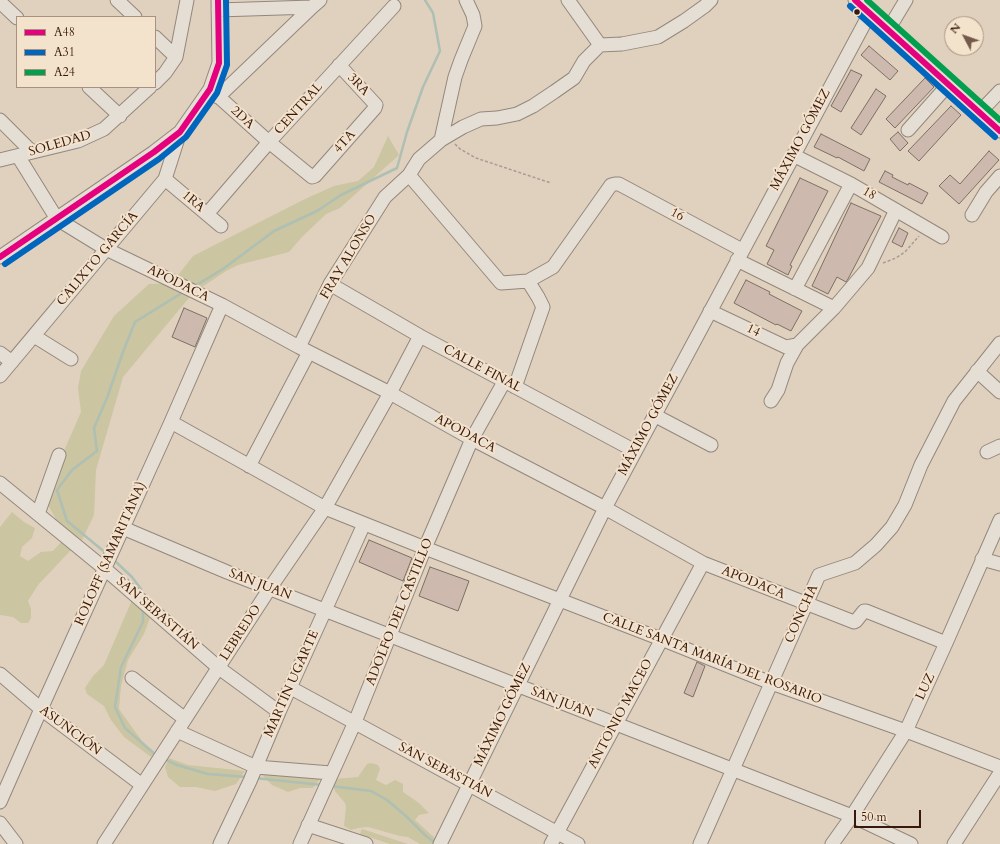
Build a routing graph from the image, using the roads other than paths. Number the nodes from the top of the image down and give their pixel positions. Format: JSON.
{"nodes":[{"id":1,"x":117,"y":0,"type":"edge"},
{"id":2,"x":187,"y":0,"type":"edge"},
{"id":3,"x":466,"y":0,"type":"edge"},
{"id":4,"x":568,"y":0,"type":"edge"},
{"id":5,"x":855,"y":0,"type":"edge"},
{"id":6,"x":906,"y":0,"type":"edge"},
{"id":7,"x":0,"y":2,"type":"edge"},
{"id":8,"x":708,"y":3,"type":"edge"},
{"id":9,"x":316,"y":4,"type":"edge"},
{"id":10,"x":218,"y":5,"type":"edge"},
{"id":11,"x":394,"y":6,"type":"dead end"},
{"id":12,"x":870,"y":13,"type":"junction"},
{"id":13,"x":134,"y":16,"type":"edge"},
{"id":14,"x":16,"y":17,"type":"edge"},
{"id":15,"x":888,"y":30,"type":"junction"},
{"id":16,"x":156,"y":38,"type":"edge"},
{"id":17,"x":600,"y":45,"type":"junction"},
{"id":18,"x":176,"y":57,"type":"junction"},
{"id":19,"x":339,"y":65,"type":"junction"},
{"id":20,"x":156,"y":82,"type":"edge"},
{"id":21,"x":948,"y":85,"type":"junction"},
{"id":22,"x":90,"y":88,"type":"edge"},
{"id":23,"x":149,"y":88,"type":"edge"},
{"id":24,"x":1000,"y":91,"type":"edge"},
{"id":25,"x":214,"y":93,"type":"junction"},
{"id":26,"x":376,"y":105,"type":"joint"},
{"id":27,"x":979,"y":113,"type":"junction"},
{"id":28,"x":120,"y":116,"type":"junction"},
{"id":29,"x":0,"y":120,"type":"edge"},
{"id":30,"x":908,"y":130,"type":"dead end"},
{"id":31,"x":1000,"y":131,"type":"edge"},
{"id":32,"x":180,"y":132,"type":"junction"},
{"id":33,"x":443,"y":138,"type":"junction"},
{"id":34,"x":269,"y":142,"type":"junction"},
{"id":35,"x":31,"y":151,"type":"junction"},
{"id":36,"x":793,"y":155,"type":"junction"},
{"id":37,"x":18,"y":156,"type":"junction"},
{"id":38,"x":0,"y":160,"type":"edge"},
{"id":39,"x":409,"y":174,"type":"junction"},
{"id":40,"x":1000,"y":176,"type":"edge"},
{"id":41,"x":312,"y":177,"type":"joint"},
{"id":42,"x":165,"y":179,"type":"junction"},
{"id":43,"x":851,"y":184,"type":"junction"},
{"id":44,"x":896,"y":210,"type":"junction"},
{"id":45,"x":207,"y":214,"type":"junction"},
{"id":46,"x":972,"y":215,"type":"dead end"},
{"id":47,"x":57,"y":218,"type":"junction"},
{"id":48,"x":221,"y":226,"type":"dead end"},
{"id":49,"x":942,"y":237,"type":"dead end"},
{"id":50,"x":106,"y":249,"type":"junction"},
{"id":51,"x":740,"y":255,"type":"junction"},
{"id":52,"x":0,"y":257,"type":"edge"},
{"id":53,"x":528,"y":281,"type":"junction"},
{"id":54,"x":330,"y":284,"type":"junction"},
{"id":55,"x":795,"y":289,"type":"junction"},
{"id":56,"x":222,"y":305,"type":"junction"},
{"id":57,"x":834,"y":308,"type":"junction"},
{"id":58,"x":710,"y":311,"type":"junction"},
{"id":59,"x":34,"y":336,"type":"junction"},
{"id":60,"x":420,"y":336,"type":"junction"},
{"id":61,"x":1000,"y":343,"type":"edge"},
{"id":62,"x":797,"y":345,"type":"junction"},
{"id":63,"x":304,"y":349,"type":"junction"},
{"id":64,"x":0,"y":352,"type":"edge"},
{"id":65,"x":71,"y":359,"type":"dead end"},
{"id":66,"x":12,"y":362,"type":"junction"},
{"id":67,"x":977,"y":371,"type":"junction"},
{"id":68,"x":0,"y":376,"type":"edge"},
{"id":69,"x":509,"y":384,"type":"junction"},
{"id":70,"x":1000,"y":392,"type":"edge"},
{"id":71,"x":390,"y":393,"type":"junction"},
{"id":72,"x":771,"y":401,"type":"dead end"},
{"id":73,"x":654,"y":415,"type":"junction"},
{"id":74,"x":171,"y":422,"type":"junction"},
{"id":75,"x":472,"y":439,"type":"junction"},
{"id":76,"x":711,"y":445,"type":"dead end"},
{"id":77,"x":1000,"y":446,"type":"edge"},
{"id":78,"x":635,"y":450,"type":"junction"},
{"id":79,"x":987,"y":452,"type":"dead end"},
{"id":80,"x":59,"y":455,"type":"dead end"},
{"id":81,"x":249,"y":466,"type":"junction"},
{"id":82,"x":0,"y":483,"type":"edge"},
{"id":83,"x":324,"y":508,"type":"junction"},
{"id":84,"x":605,"y":508,"type":"junction"},
{"id":85,"x":38,"y":514,"type":"junction"},
{"id":86,"x":1000,"y":520,"type":"edge"},
{"id":87,"x":364,"y":524,"type":"junction"},
{"id":88,"x":123,"y":528,"type":"junction"},
{"id":89,"x":425,"y":548,"type":"junction"},
{"id":90,"x":982,"y":558,"type":"junction"},
{"id":91,"x":703,"y":563,"type":"junction"},
{"id":92,"x":1000,"y":564,"type":"edge"},
{"id":93,"x":105,"y":569,"type":"junction"},
{"id":94,"x":270,"y":588,"type":"junction"},
{"id":95,"x":559,"y":600,"type":"junction"},
{"id":96,"x":806,"y":604,"type":"junction"},
{"id":97,"x":326,"y":610,"type":"junction"},
{"id":98,"x":390,"y":636,"type":"junction"},
{"id":99,"x":661,"y":639,"type":"junction"},
{"id":100,"x":946,"y":642,"type":"junction"},
{"id":101,"x":219,"y":668,"type":"junction"},
{"id":102,"x":0,"y":674,"type":"edge"},
{"id":103,"x":132,"y":678,"type":"dead end"},
{"id":104,"x":771,"y":683,"type":"junction"},
{"id":105,"x":517,"y":685,"type":"junction"},
{"id":106,"x":291,"y":688,"type":"junction"},
{"id":107,"x":40,"y":709,"type":"junction"},
{"id":108,"x":279,"y":712,"type":"junction"},
{"id":109,"x":185,"y":719,"type":"junction"},
{"id":110,"x":355,"y":722,"type":"junction"},
{"id":111,"x":616,"y":724,"type":"junction"},
{"id":112,"x":177,"y":731,"type":"junction"},
{"id":113,"x":906,"y":731,"type":"junction"},
{"id":114,"x":1000,"y":767,"type":"edge"},
{"id":115,"x":733,"y":770,"type":"junction"},
{"id":116,"x":1000,"y":772,"type":"edge"},
{"id":117,"x":253,"y":774,"type":"junction"},
{"id":118,"x":330,"y":775,"type":"junction"},
{"id":119,"x":469,"y":784,"type":"junction"},
{"id":120,"x":142,"y":785,"type":"junction"},
{"id":121,"x":0,"y":802,"type":"edge"},
{"id":122,"x":852,"y":816,"type":"junction"},
{"id":123,"x":0,"y":823,"type":"edge"},
{"id":124,"x":308,"y":825,"type":"junction"},
{"id":125,"x":554,"y":838,"type":"edge"},
{"id":126,"x":107,"y":843,"type":"edge"},
{"id":127,"x":440,"y":843,"type":"edge"},
{"id":128,"x":16,"y":844,"type":"edge"},
{"id":129,"x":220,"y":844,"type":"edge"},
{"id":130,"x":300,"y":844,"type":"edge"},
{"id":131,"x":366,"y":844,"type":"edge"},
{"id":132,"x":578,"y":844,"type":"edge"},
{"id":133,"x":700,"y":844,"type":"edge"},
{"id":134,"x":832,"y":844,"type":"edge"},
{"id":135,"x":911,"y":844,"type":"edge"},
{"id":136,"x":954,"y":844,"type":"edge"}],
"edges":[{"from":1,"to":13,"type":"street"},
{"from":2,"to":18,"type":"street"},
{"from":3,"to":33,"type":"street"},
{"from":4,"to":17,"type":"street"},
{"from":5,"to":12,"type":"street"},
{"from":6,"to":15,"type":"street"},
{"from":7,"to":14,"type":"street"},
{"from":8,"to":17,"type":"street"},
{"from":9,"to":10,"type":"street"},
{"from":9,"to":25,"type":"street"},
{"from":10,"to":25,"type":"street"},
{"from":11,"to":19,"type":"street","name":"CENTRAL"},
{"from":12,"to":15,"type":"street"},
{"from":12,"to":36,"type":"street","name":"MÁXIMO GÓMEZ"},
{"from":15,"to":21,"type":"street"},
{"from":16,"to":18,"type":"street"},
{"from":17,"to":33,"type":"street","name":"FRAY ALONSO"},
{"from":18,"to":20,"type":"street"},
{"from":19,"to":26,"type":"street","name":"3RA"},
{"from":19,"to":34,"type":"street","name":"CENTRAL"},
{"from":21,"to":27,"type":"street"},
{"from":21,"to":30,"type":"street"},
{"from":22,"to":28,"type":"street"},
{"from":23,"to":28,"type":"street","name":"SOLEDAD"},
{"from":24,"to":27,"type":"street"},
{"from":25,"to":32,"type":"street"},
{"from":25,"to":34,"type":"street","name":"2DA"},
{"from":26,"to":41,"type":"street","name":"4TA"},
{"from":27,"to":31,"type":"street"},
{"from":28,"to":35,"type":"street","name":"SOLEDAD"},
{"from":29,"to":35,"type":"street"},
{"from":32,"to":42,"type":"street","name":"CALIXTO GARCÍA"},
{"from":32,"to":47,"type":"street"},
{"from":33,"to":39,"type":"street","name":"FRAY ALONSO"},
{"from":34,"to":41,"type":"street","name":"2DA"},
{"from":34,"to":45,"type":"street","name":"CENTRAL"},
{"from":35,"to":37,"type":"street","name":"SOLEDAD"},
{"from":36,"to":43,"type":"street","name":"18"},
{"from":36,"to":51,"type":"street","name":"MÁXIMO GÓMEZ"},
{"from":37,"to":38,"type":"street","name":"SOLEDAD"},
{"from":37,"to":47,"type":"street","name":"APODACA"},
{"from":39,"to":53,"type":"street"},
{"from":39,"to":54,"type":"street","name":"FRAY ALONSO"},
{"from":40,"to":46,"type":"street"},
{"from":42,"to":45,"type":"street","name":"1RA"},
{"from":42,"to":50,"type":"street","name":"CALIXTO GARCÍA"},
{"from":43,"to":44,"type":"street","name":"18"},
{"from":43,"to":55,"type":"street"},
{"from":44,"to":49,"type":"street","name":"18"},
{"from":44,"to":57,"type":"street"},
{"from":45,"to":48,"type":"street","name":"1RA"},
{"from":47,"to":50,"type":"street","name":"APODACA"},
{"from":47,"to":52,"type":"street"},
{"from":50,"to":56,"type":"street","name":"APODACA"},
{"from":50,"to":59,"type":"street","name":"CALIXTO GARCÍA"},
{"from":51,"to":53,"type":"street","name":"16"},
{"from":51,"to":55,"type":"street","name":"16"},
{"from":51,"to":58,"type":"street","name":"MÁXIMO GÓMEZ"},
{"from":53,"to":69,"type":"street","name":"ADOLFO DEL CASTILLO"},
{"from":54,"to":60,"type":"street","name":"CALLE FINAL"},
{"from":54,"to":63,"type":"street","name":"FRAY ALONSO"},
{"from":55,"to":57,"type":"street","name":"16"},
{"from":56,"to":63,"type":"street","name":"APODACA"},
{"from":56,"to":74,"type":"street","name":"ROLOFF (SAMARITANA)"},
{"from":57,"to":62,"type":"street"},
{"from":58,"to":62,"type":"street","name":"14"},
{"from":58,"to":73,"type":"street","name":"MÁXIMO GÓMEZ"},
{"from":59,"to":65,"type":"street"},
{"from":59,"to":66,"type":"street","name":"CALIXTO GARCÍA"},
{"from":60,"to":69,"type":"street","name":"CALLE FINAL"},
{"from":60,"to":71,"type":"street","name":"LEBREDO"},
{"from":61,"to":67,"type":"street","name":"CONCHA"},
{"from":62,"to":72,"type":"street"},
{"from":63,"to":71,"type":"street","name":"APODACA"},
{"from":63,"to":81,"type":"street","name":"FRAY ALONSO"},
{"from":64,"to":66,"type":"street"},
{"from":66,"to":68,"type":"street","name":"CALIXTO GARCÍA"},
{"from":67,"to":70,"type":"street"},
{"from":67,"to":96,"type":"street","name":"CONCHA"},
{"from":69,"to":75,"type":"street","name":"ADOLFO DEL CASTILLO"},
{"from":69,"to":78,"type":"street","name":"CALLE FINAL"},
{"from":71,"to":75,"type":"street","name":"APODACA"},
{"from":71,"to":83,"type":"street","name":"LEBREDO"},
{"from":73,"to":76,"type":"street"},
{"from":73,"to":78,"type":"street","name":"MÁXIMO GÓMEZ"},
{"from":74,"to":81,"type":"street","name":"CALLE SANTA MARÍA DEL ROSARIO"},
{"from":74,"to":88,"type":"street","name":"ROLOFF (SAMARITANA)"},
{"from":75,"to":84,"type":"street","name":"APODACA"},
{"from":75,"to":89,"type":"street","name":"ADOLFO DEL CASTILLO"},
{"from":77,"to":79,"type":"street"},
{"from":78,"to":84,"type":"street","name":"MÁXIMO GÓMEZ"},
{"from":80,"to":85,"type":"street"},
{"from":81,"to":83,"type":"street","name":"CALLE SANTA MARÍA DEL ROSARIO"},
{"from":82,"to":85,"type":"street","name":"SAN SEBASTIÁN"},
{"from":83,"to":87,"type":"street","name":"CALLE SANTA MARÍA DEL ROSARIO"},
{"from":83,"to":94,"type":"street","name":"LEBREDO"},
{"from":84,"to":91,"type":"street","name":"APODACA"},
{"from":84,"to":95,"type":"street","name":"MÁXIMO GÓMEZ"},
{"from":85,"to":93,"type":"street","name":"SAN SEBASTIÁN"},
{"from":86,"to":90,"type":"street","name":"LUZ"},
{"from":87,"to":89,"type":"street","name":"CALLE SANTA MARÍA DEL ROSARIO"},
{"from":87,"to":97,"type":"street","name":"MARTÍN UGARTE"},
{"from":88,"to":93,"type":"street","name":"ROLOFF (SAMARITANA)"},
{"from":88,"to":94,"type":"street","name":"SAN JUAN"},
{"from":89,"to":95,"type":"street","name":"CALLE SANTA MARÍA DEL ROSARIO"},
{"from":89,"to":98,"type":"street","name":"ADOLFO DEL CASTILLO"},
{"from":90,"to":92,"type":"street"},
{"from":90,"to":100,"type":"street","name":"LUZ"},
{"from":91,"to":96,"type":"street","name":"APODACA"},
{"from":91,"to":99,"type":"street","name":"ANTONIO MACEO"},
{"from":93,"to":101,"type":"street","name":"SAN SEBASTIÁN"},
{"from":93,"to":107,"type":"street","name":"ROLOFF (SAMARITANA)"},
{"from":94,"to":97,"type":"street","name":"SAN JUAN"},
{"from":94,"to":101,"type":"street","name":"LEBREDO"},
{"from":95,"to":99,"type":"street","name":"CALLE SANTA MARÍA DEL ROSARIO"},
{"from":95,"to":105,"type":"street","name":"MÁXIMO GÓMEZ"},
{"from":96,"to":100,"type":"street","name":"APODACA"},
{"from":96,"to":104,"type":"street","name":"CONCHA"},
{"from":97,"to":98,"type":"street","name":"SAN JUAN"},
{"from":97,"to":106,"type":"street","name":"MARTÍN UGARTE"},
{"from":98,"to":105,"type":"street","name":"SAN JUAN"},
{"from":98,"to":110,"type":"street","name":"ADOLFO DEL CASTILLO"},
{"from":99,"to":104,"type":"street","name":"CALLE SANTA MARÍA DEL ROSARIO"},
{"from":99,"to":111,"type":"street","name":"ANTONIO MACEO"},
{"from":100,"to":113,"type":"street","name":"LUZ"},
{"from":101,"to":108,"type":"street","name":"SAN SEBASTIÁN"},
{"from":101,"to":109,"type":"street","name":"LEBREDO"},
{"from":102,"to":107,"type":"street","name":"ASUNCIÓN"},
{"from":103,"to":109,"type":"street"},
{"from":104,"to":113,"type":"street","name":"CALLE SANTA MARÍA DEL ROSARIO"},
{"from":104,"to":115,"type":"street","name":"CONCHA"},
{"from":105,"to":111,"type":"street","name":"SAN JUAN"},
{"from":105,"to":119,"type":"street","name":"MÁXIMO GÓMEZ"},
{"from":106,"to":108,"type":"street","name":"MARTÍN UGARTE"},
{"from":106,"to":110,"type":"street","name":"SAN SEBASTIÁN"},
{"from":107,"to":120,"type":"street","name":"ASUNCIÓN"},
{"from":107,"to":121,"type":"street","name":"ROLOFF (SAMARITANA)"},
{"from":108,"to":117,"type":"street","name":"MARTÍN UGARTE"},
{"from":109,"to":112,"type":"street","name":"LEBREDO"},
{"from":110,"to":118,"type":"street","name":"ADOLFO DEL CASTILLO"},
{"from":110,"to":119,"type":"street","name":"SAN SEBASTIÁN"},
{"from":111,"to":115,"type":"street","name":"SAN JUAN"},
{"from":111,"to":125,"type":"street","name":"ANTONIO MACEO"},
{"from":112,"to":117,"type":"street"},
{"from":112,"to":120,"type":"street","name":"LEBREDO"},
{"from":113,"to":114,"type":"street","name":"CALLE SANTA MARÍA DEL ROSARIO"},
{"from":113,"to":122,"type":"street","name":"LUZ"},
{"from":115,"to":122,"type":"street","name":"SAN JUAN"},
{"from":115,"to":133,"type":"street","name":"CONCHA"},
{"from":116,"to":136,"type":"street"},
{"from":117,"to":118,"type":"street"},
{"from":117,"to":129,"type":"street","name":"MARTÍN UGARTE"},
{"from":118,"to":124,"type":"street","name":"ADOLFO DEL CASTILLO"},
{"from":119,"to":125,"type":"street","name":"SAN SEBASTIÁN"},
{"from":119,"to":127,"type":"street","name":"MÁXIMO GÓMEZ"},
{"from":120,"to":126,"type":"street","name":"LEBREDO"},
{"from":122,"to":134,"type":"street","name":"LUZ"},
{"from":122,"to":135,"type":"street","name":"SAN JUAN"},
{"from":123,"to":128,"type":"street"},
{"from":124,"to":130,"type":"street","name":"ADOLFO DEL CASTILLO"},
{"from":124,"to":131,"type":"street"},
{"from":125,"to":132,"type":"street","name":"SAN SEBASTIÁN"}]}
